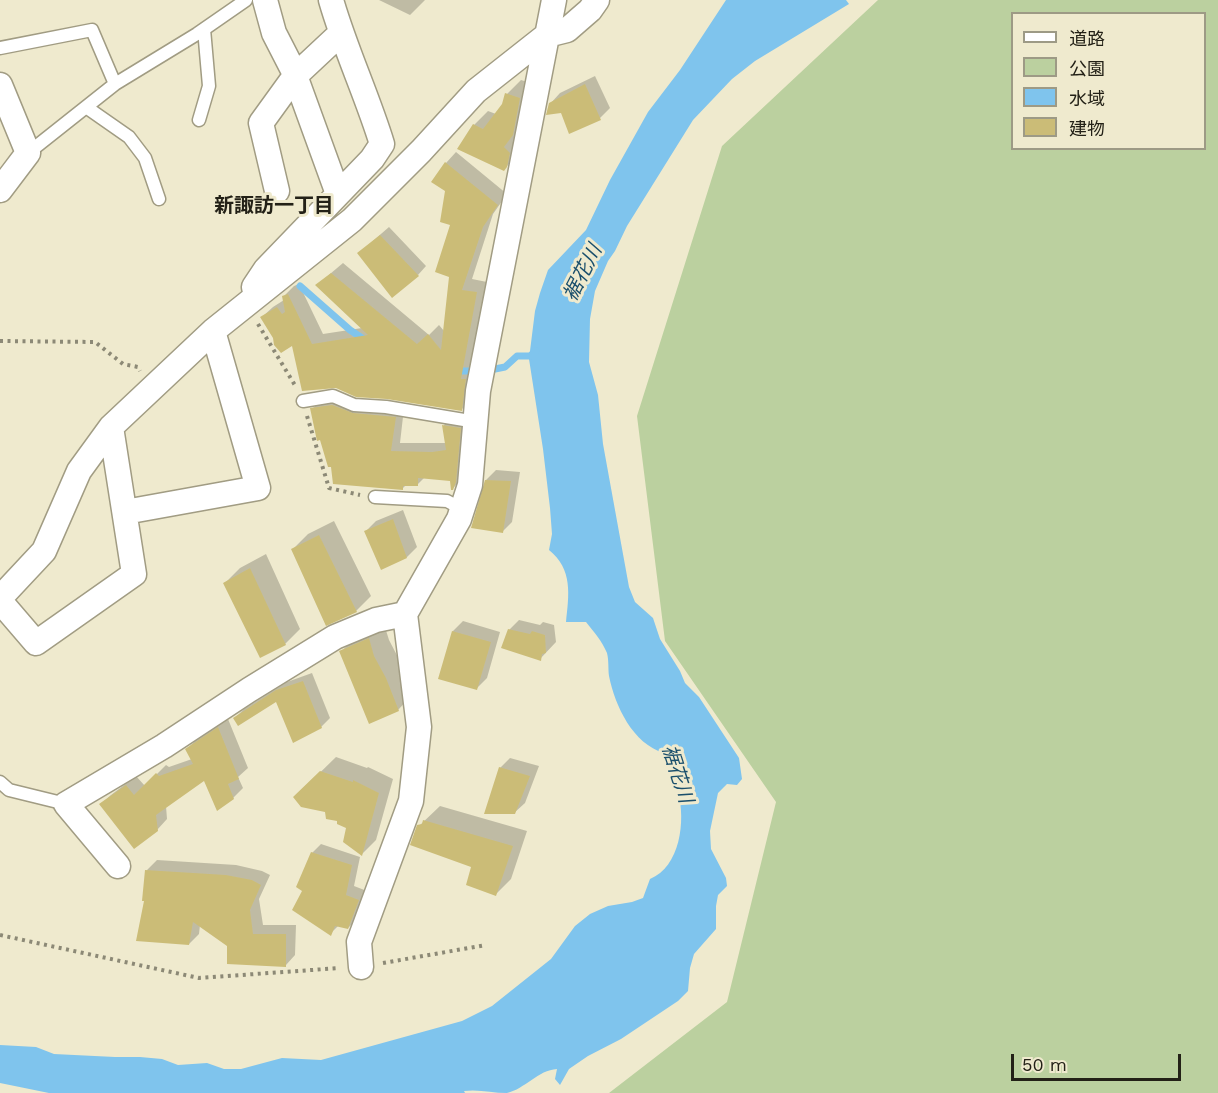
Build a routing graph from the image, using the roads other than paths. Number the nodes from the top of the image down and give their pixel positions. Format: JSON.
{"nodes":[{"id":1,"x":246,"y":0,"type":"edge"},
{"id":2,"x":265,"y":0,"type":"edge"},
{"id":3,"x":331,"y":0,"type":"edge"},
{"id":4,"x":554,"y":0,"type":"edge"},
{"id":5,"x":597,"y":0,"type":"edge"},
{"id":6,"x":204,"y":29,"type":"junction"},
{"id":7,"x":341,"y":33,"type":"junction"},
{"id":8,"x":547,"y":35,"type":"junction"},
{"id":9,"x":0,"y":48,"type":"edge"},
{"id":10,"x":295,"y":76,"type":"junction"},
{"id":11,"x":115,"y":84,"type":"junction"},
{"id":12,"x":0,"y":87,"type":"edge"},
{"id":13,"x":86,"y":107,"type":"junction"},
{"id":14,"x":199,"y":120,"type":"dead end"},
{"id":15,"x":28,"y":153,"type":"junction"},
{"id":16,"x":0,"y":189,"type":"edge"},
{"id":17,"x":277,"y":191,"type":"dead end"},
{"id":18,"x":338,"y":194,"type":"junction"},
{"id":19,"x":159,"y":199,"type":"dead end"},
{"id":20,"x":256,"y":298,"type":"junction"},
{"id":21,"x":213,"y":331,"type":"junction"},
{"id":22,"x":303,"y":401,"type":"dead end"},
{"id":23,"x":476,"y":422,"type":"junction"},
{"id":24,"x":111,"y":427,"type":"junction"},
{"id":25,"x":375,"y":497,"type":"dead end"},
{"id":26,"x":462,"y":509,"type":"junction"},
{"id":27,"x":125,"y":512,"type":"junction"},
{"id":28,"x":0,"y":600,"type":"edge"},
{"id":29,"x":405,"y":614,"type":"junction"},
{"id":30,"x":0,"y":782,"type":"edge"},
{"id":31,"x":66,"y":804,"type":"junction"},
{"id":32,"x":118,"y":866,"type":"dead end"},
{"id":33,"x":362,"y":967,"type":"road end"}],
"edges":[{"from":1,"to":6,"type":"lane"},
{"from":2,"to":10,"type":"street"},
{"from":3,"to":7,"type":"street"},
{"from":4,"to":8,"type":"street"},
{"from":5,"to":8,"type":"street"},
{"from":6,"to":11,"type":"lane"},
{"from":6,"to":14,"type":"lane"},
{"from":7,"to":10,"type":"street"},
{"from":7,"to":18,"type":"street"},
{"from":8,"to":20,"type":"street"},
{"from":8,"to":23,"type":"street"},
{"from":9,"to":11,"type":"lane"},
{"from":10,"to":17,"type":"street"},
{"from":10,"to":18,"type":"street"},
{"from":11,"to":13,"type":"lane"},
{"from":12,"to":15,"type":"street"},
{"from":13,"to":15,"type":"lane"},
{"from":13,"to":19,"type":"lane"},
{"from":15,"to":16,"type":"street"},
{"from":18,"to":20,"type":"street"},
{"from":20,"to":21,"type":"street"},
{"from":21,"to":24,"type":"street"},
{"from":21,"to":27,"type":"street"},
{"from":22,"to":23,"type":"lane"},
{"from":23,"to":26,"type":"street"},
{"from":24,"to":27,"type":"street"},
{"from":24,"to":28,"type":"street"},
{"from":25,"to":26,"type":"lane"},
{"from":26,"to":29,"type":"street"},
{"from":27,"to":28,"type":"street"},
{"from":29,"to":31,"type":"street"},
{"from":29,"to":33,"type":"street"},
{"from":30,"to":31,"type":"lane"},
{"from":31,"to":32,"type":"street"}]}
